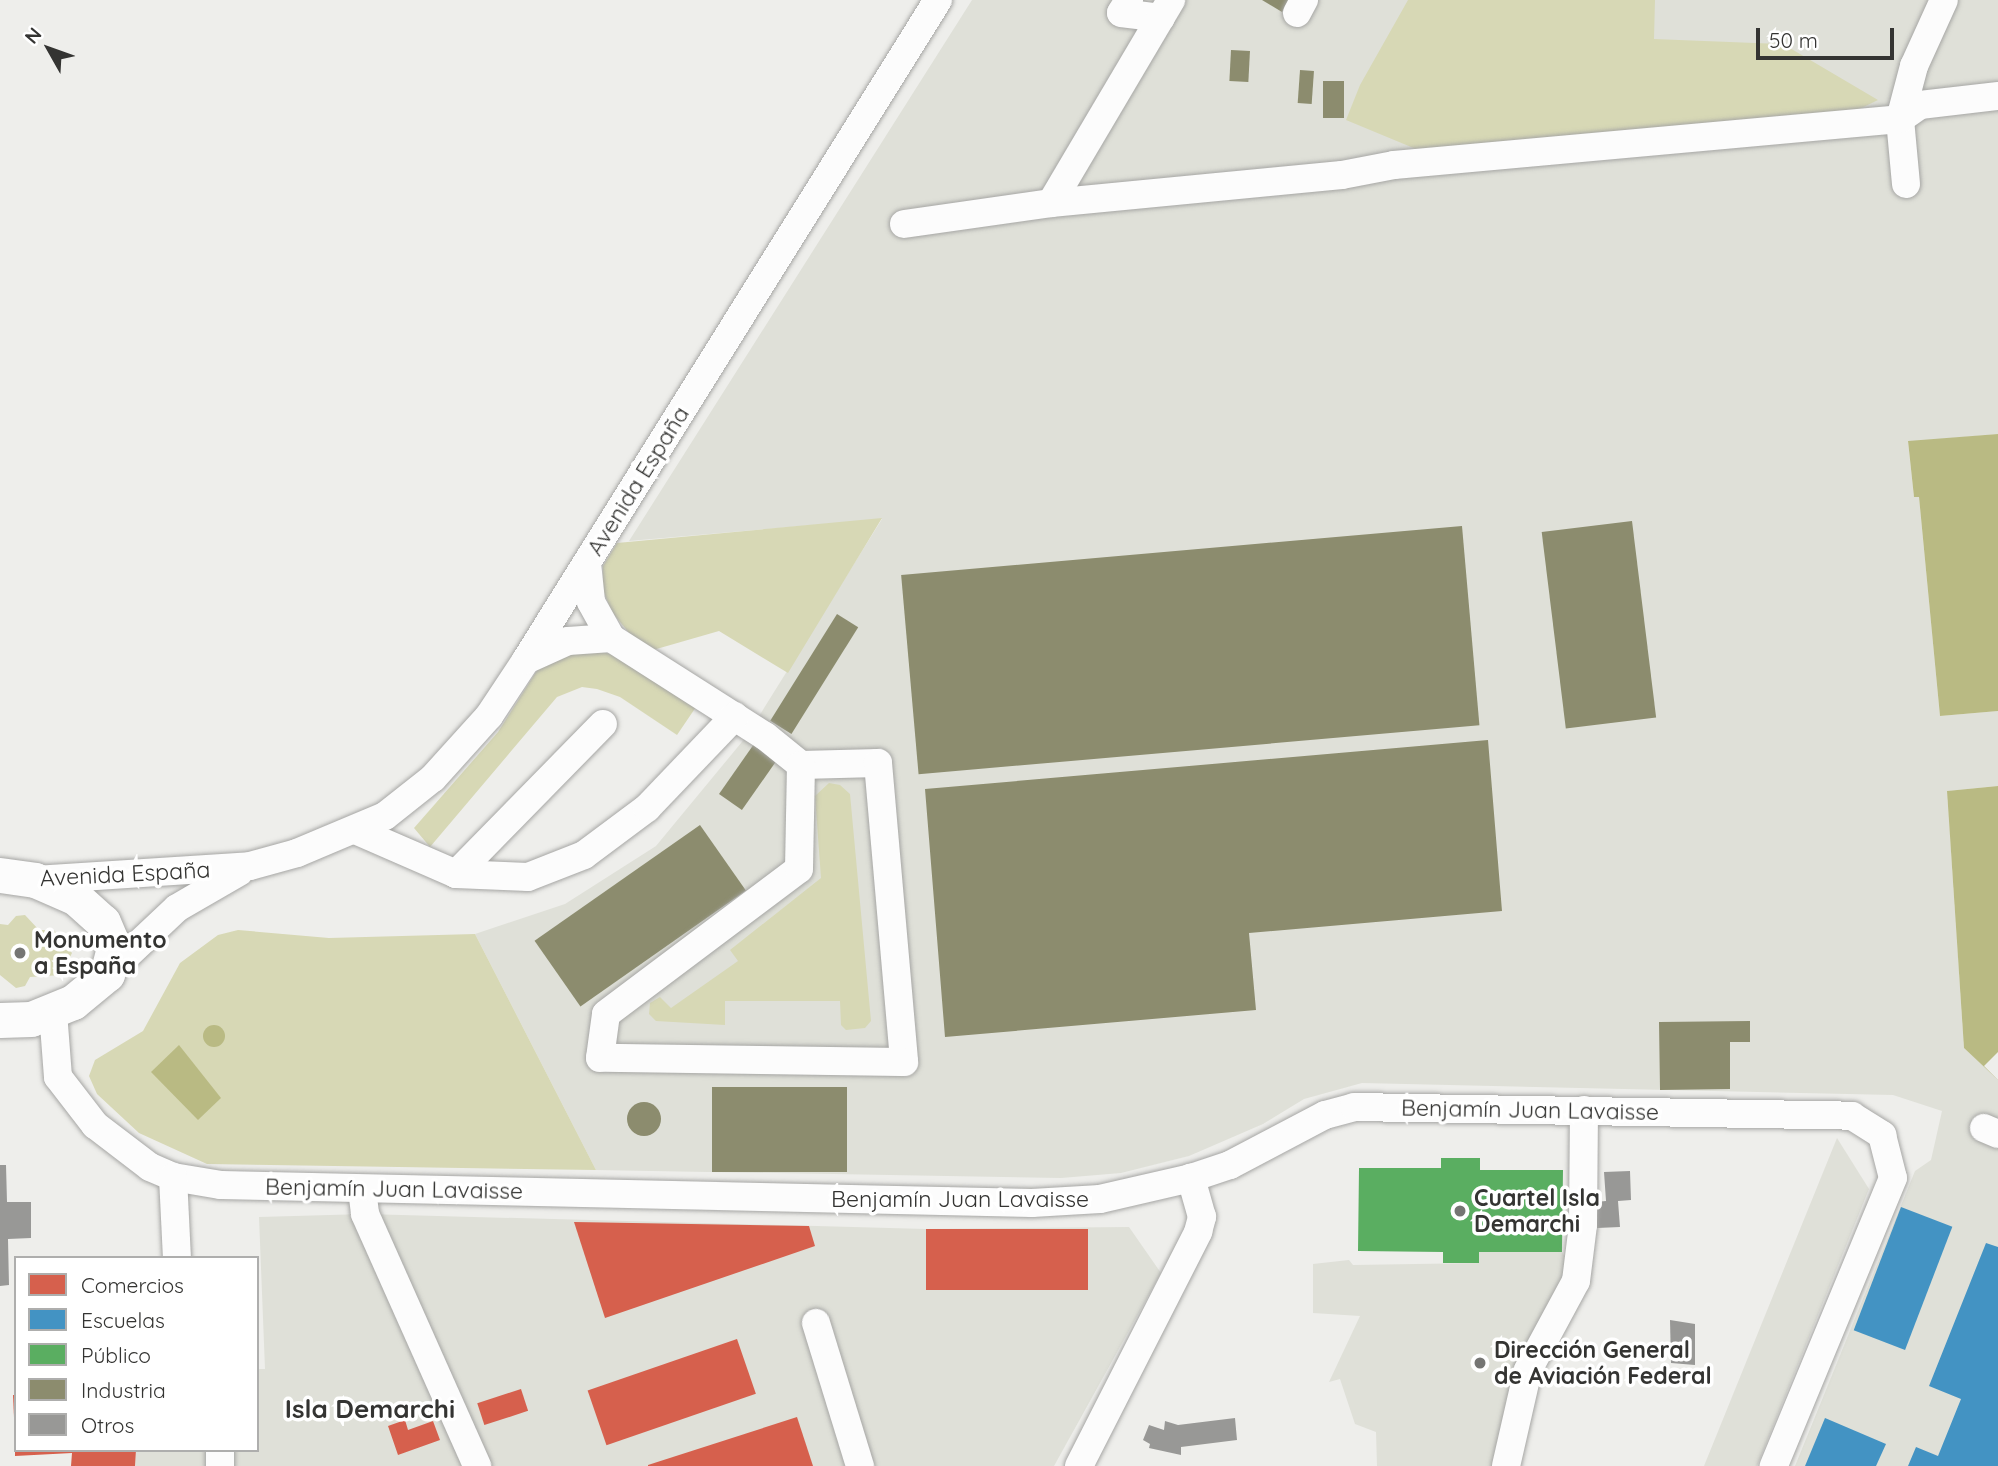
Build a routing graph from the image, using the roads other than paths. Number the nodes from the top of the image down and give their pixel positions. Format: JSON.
{"nodes":[{"id":1,"x":938,"y":0,"type":"edge"},
{"id":2,"x":1129,"y":0,"type":"edge"},
{"id":3,"x":1944,"y":0,"type":"edge"},
{"id":4,"x":1166,"y":9,"type":"edge"},
{"id":5,"x":1998,"y":96,"type":"edge"},
{"id":6,"x":1900,"y":119,"type":"junction"},
{"id":7,"x":1906,"y":184,"type":"dead end"},
{"id":8,"x":1051,"y":202,"type":"junction"},
{"id":9,"x":904,"y":224,"type":"dead end"},
{"id":10,"x":587,"y":563,"type":"junction"},
{"id":11,"x":611,"y":638,"type":"junction"},
{"id":12,"x":526,"y":660,"type":"junction"},
{"id":13,"x":735,"y":716,"type":"junction"},
{"id":14,"x":603,"y":723,"type":"dead end"},
{"id":15,"x":801,"y":765,"type":"junction"},
{"id":16,"x":355,"y":830,"type":"junction"},
{"id":17,"x":250,"y":866,"type":"junction"},
{"id":18,"x":456,"y":874,"type":"junction"},
{"id":19,"x":0,"y":875,"type":"edge"},
{"id":20,"x":35,"y":880,"type":"junction"},
{"id":21,"x":107,"y":974,"type":"junction"},
{"id":22,"x":53,"y":1012,"type":"junction"},
{"id":23,"x":0,"y":1020,"type":"edge"},
{"id":24,"x":1584,"y":1110,"type":"junction"},
{"id":25,"x":173,"y":1177,"type":"junction"},
{"id":26,"x":1191,"y":1178,"type":"junction"},
{"id":27,"x":362,"y":1189,"type":"junction"},
{"id":28,"x":177,"y":1256,"type":"edge"},
{"id":29,"x":816,"y":1323,"type":"dead end"},
{"id":30,"x":477,"y":1466,"type":"edge"},
{"id":31,"x":859,"y":1466,"type":"edge"},
{"id":32,"x":1079,"y":1466,"type":"edge"},
{"id":33,"x":1506,"y":1466,"type":"edge"},
{"id":34,"x":1774,"y":1466,"type":"edge"}],
"edges":[{"from":1,"to":10,"type":"street","name":"Avenida España"},
{"from":2,"to":4,"type":"street"},
{"from":3,"to":6,"type":"street"},
{"from":4,"to":8,"type":"street"},
{"from":5,"to":6,"type":"street"},
{"from":6,"to":7,"type":"street"},
{"from":6,"to":8,"type":"street"},
{"from":8,"to":9,"type":"street"},
{"from":10,"to":11,"type":"street"},
{"from":10,"to":12,"type":"street","name":"Avenida España"},
{"from":11,"to":12,"type":"street"},
{"from":11,"to":13,"type":"street"},
{"from":12,"to":16,"type":"street","name":"Avenida España"},
{"from":13,"to":15,"type":"street"},
{"from":13,"to":18,"type":"street"},
{"from":14,"to":18,"type":"street"},
{"from":15,"to":15,"type":"street"},
{"from":16,"to":17,"type":"street","name":"Avenida España"},
{"from":16,"to":18,"type":"street"},
{"from":17,"to":20,"type":"street","name":"Avenida España"},
{"from":17,"to":21,"type":"street","name":"Avenida España"},
{"from":19,"to":20,"type":"main road","name":"Avenida España"},
{"from":20,"to":21,"type":"main road"},
{"from":21,"to":22,"type":"main road","name":"Avenida España"},
{"from":22,"to":23,"type":"main road","name":"Avenida España"},
{"from":22,"to":25,"type":"street","name":"Benjamín Juan Lavaisse"},
{"from":24,"to":26,"type":"street","name":"Benjamín Juan Lavaisse"},
{"from":24,"to":33,"type":"street"},
{"from":24,"to":34,"type":"street","name":"Benjamín Juan Lavaisse"},
{"from":25,"to":27,"type":"street","name":"Benjamín Juan Lavaisse"},
{"from":25,"to":28,"type":"street"},
{"from":26,"to":27,"type":"street","name":"Benjamín Juan Lavaisse"},
{"from":26,"to":32,"type":"street"},
{"from":27,"to":30,"type":"street"},
{"from":29,"to":31,"type":"street"}]}
